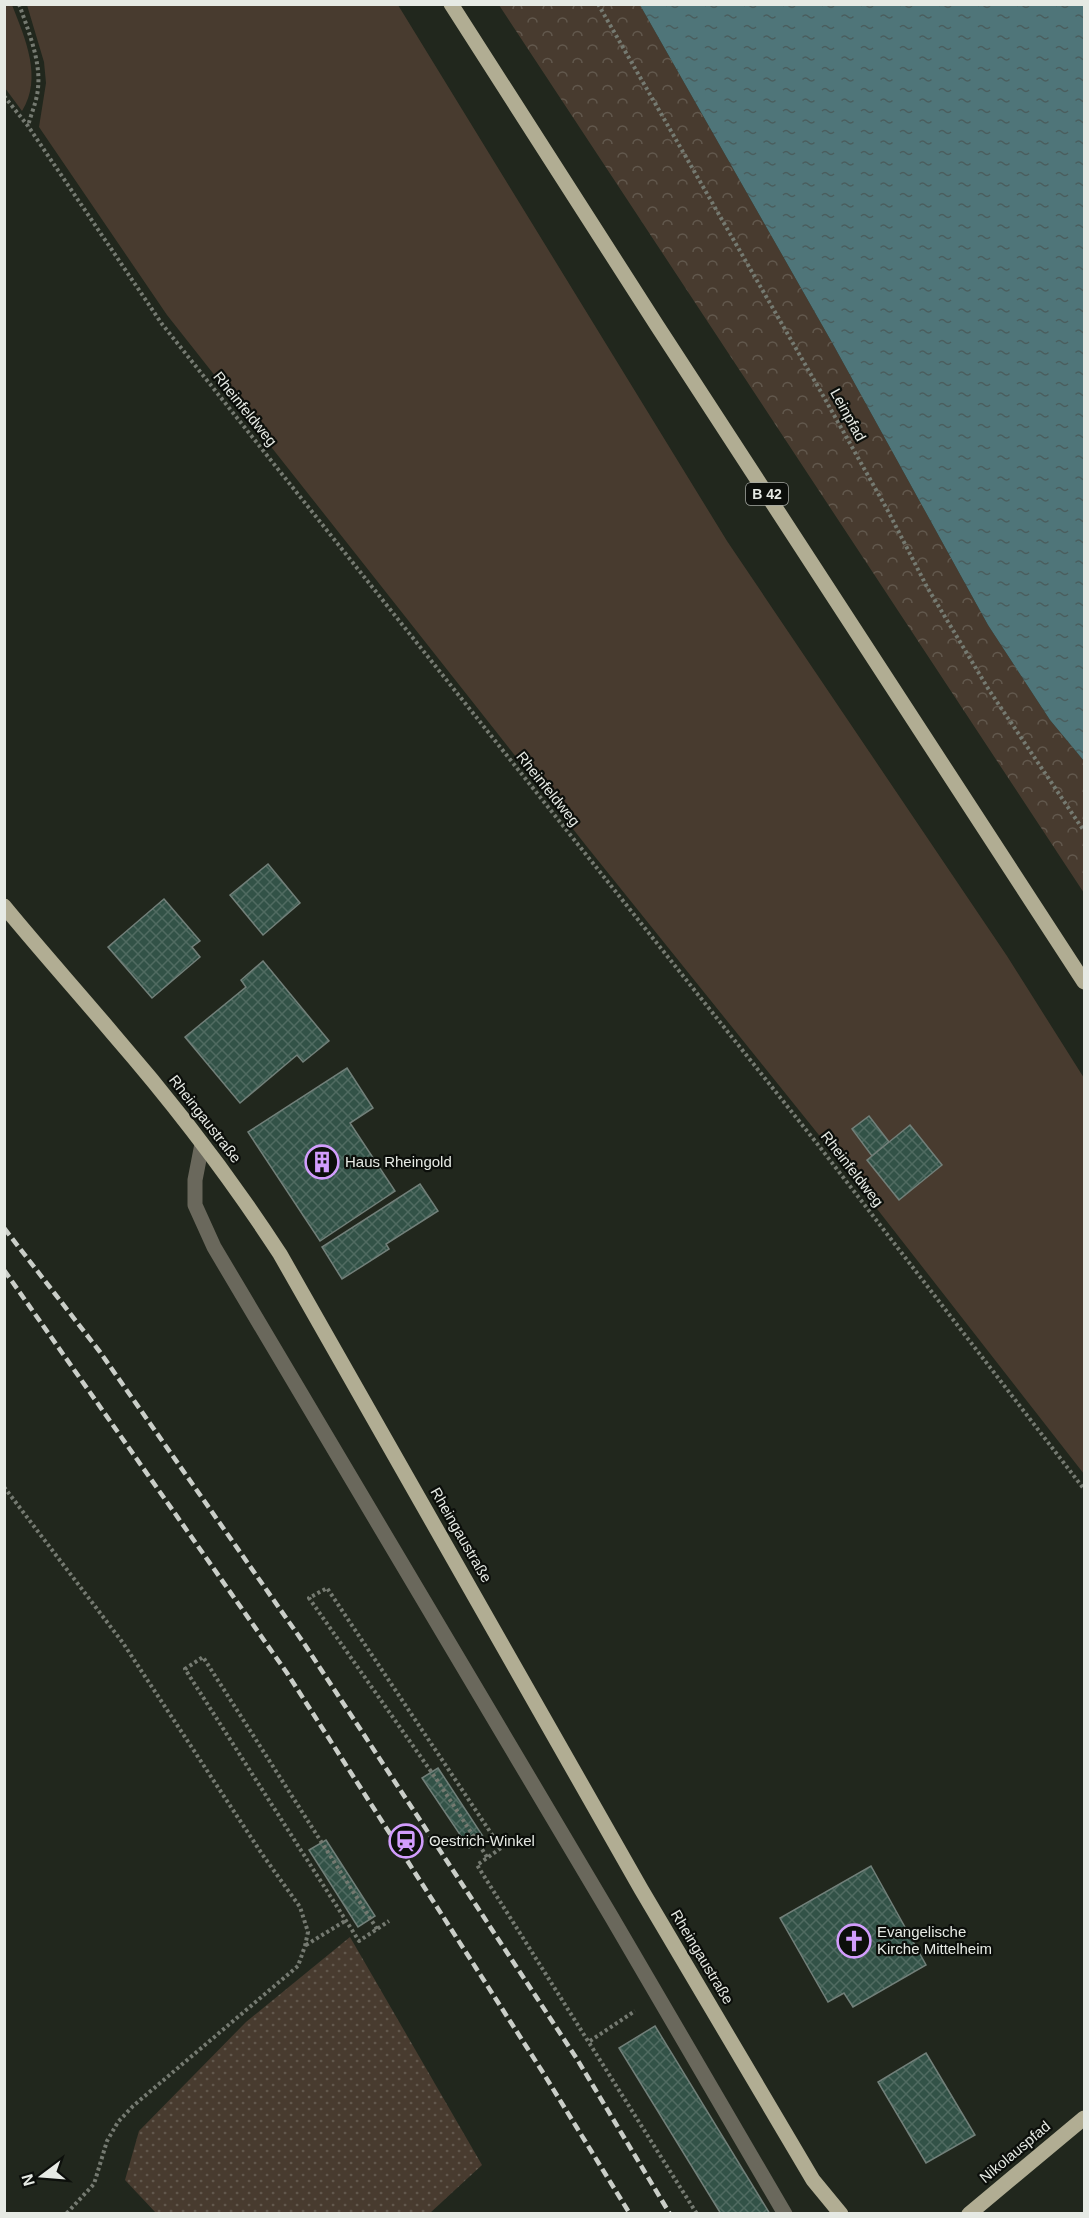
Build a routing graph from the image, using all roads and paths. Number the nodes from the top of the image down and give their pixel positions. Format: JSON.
{"nodes":[{"id":1,"x":19,"y":4,"type":"edge"},
{"id":2,"x":451,"y":4,"type":"edge"},
{"id":3,"x":598,"y":4,"type":"edge"},
{"id":4,"x":4,"y":96,"type":"edge"},
{"id":5,"x":28,"y":126,"type":"junction"},
{"id":6,"x":1084,"y":831,"type":"edge"},
{"id":7,"x":4,"y":906,"type":"edge"},
{"id":8,"x":1084,"y":982,"type":"edge"},
{"id":9,"x":202,"y":1144,"type":"junction"},
{"id":10,"x":4,"y":1487,"type":"edge"},
{"id":11,"x":1084,"y":1489,"type":"edge"},
{"id":12,"x":487,"y":1857,"type":"junction"},
{"id":13,"x":345,"y":1920,"type":"junction"},
{"id":14,"x":389,"y":1921,"type":"dead end"},
{"id":15,"x":377,"y":1929,"type":"junction"},
{"id":16,"x":305,"y":1946,"type":"junction"},
{"id":17,"x":658,"y":1996,"type":"junction"},
{"id":18,"x":590,"y":2041,"type":"junction"},
{"id":19,"x":1084,"y":2118,"type":"edge"},
{"id":20,"x":66,"y":2214,"type":"edge"},
{"id":21,"x":697,"y":2214,"type":"edge"},
{"id":22,"x":784,"y":2214,"type":"edge"},
{"id":23,"x":841,"y":2214,"type":"edge"},
{"id":24,"x":969,"y":2214,"type":"edge"}],
"edges":[{"from":1,"to":5,"type":"path"},
{"from":2,"to":8,"type":"main road","number":"B 42"},
{"from":3,"to":6,"type":"path","name":"Leinpfad"},
{"from":4,"to":5,"type":"path","name":"Rheinfeldweg"},
{"from":5,"to":11,"type":"path","name":"Rheinfeldweg"},
{"from":7,"to":9,"type":"main road","name":"Rheingaustraße"},
{"from":9,"to":17,"type":"lane"},
{"from":9,"to":23,"type":"main road","name":"Rheingaustraße"},
{"from":10,"to":16,"type":"path"},
{"from":12,"to":12,"type":"path"},
{"from":12,"to":18,"type":"path"},
{"from":13,"to":15,"type":"path"},
{"from":13,"to":15,"type":"path"},
{"from":13,"to":16,"type":"path"},
{"from":14,"to":15,"type":"path"},
{"from":16,"to":20,"type":"path"},
{"from":17,"to":18,"type":"path"},
{"from":17,"to":22,"type":"lane"},
{"from":18,"to":21,"type":"path"},
{"from":19,"to":24,"type":"main road","name":"Nikolauspfad"}]}
